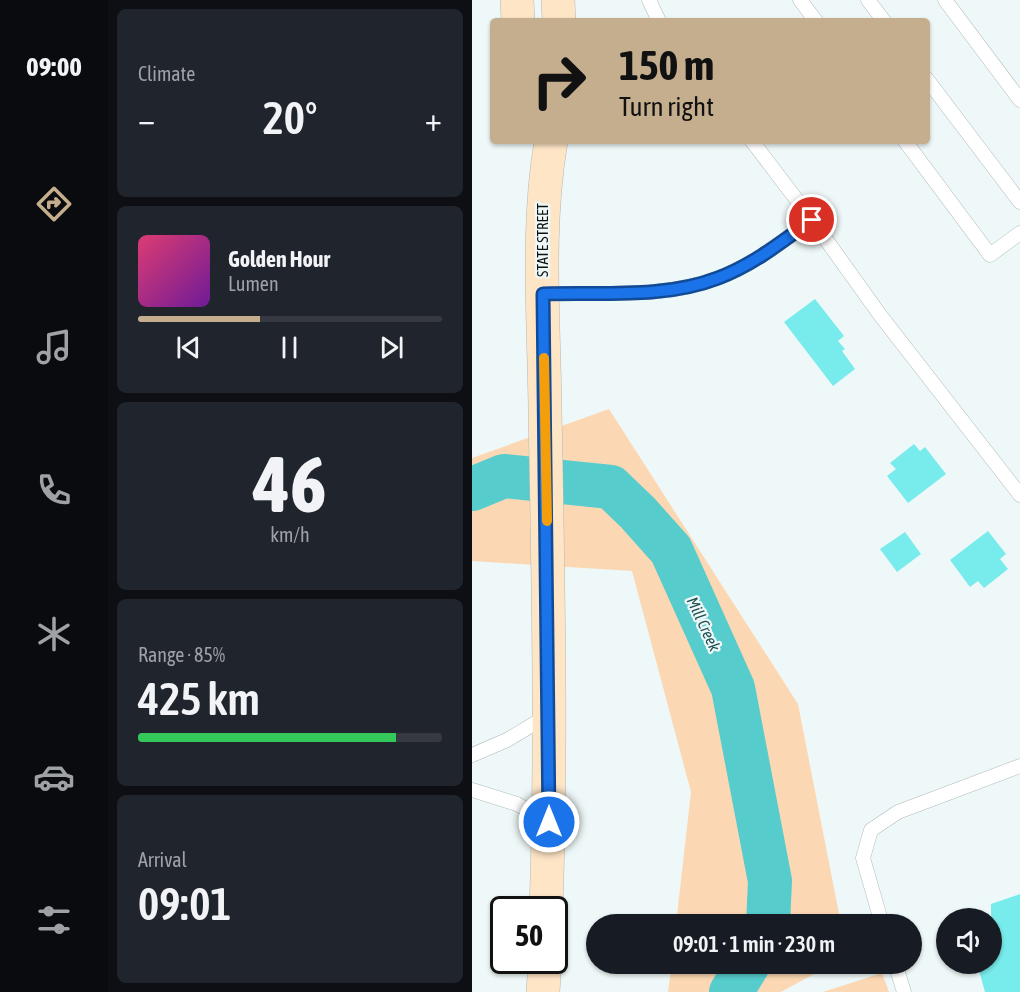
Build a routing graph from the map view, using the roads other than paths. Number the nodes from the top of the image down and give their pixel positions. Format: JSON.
{"nodes":[{"id":1,"x":517,"y":0,"type":"edge"},
{"id":2,"x":558,"y":0,"type":"edge"},
{"id":3,"x":649,"y":0,"type":"edge"},
{"id":4,"x":800,"y":0,"type":"edge"},
{"id":5,"x":868,"y":0,"type":"edge"},
{"id":6,"x":946,"y":0,"type":"edge"},
{"id":7,"x":518,"y":18,"type":"edge"},
{"id":8,"x":559,"y":18,"type":"edge"},
{"id":9,"x":658,"y":18,"type":"edge"},
{"id":10,"x":814,"y":18,"type":"edge"},
{"id":11,"x":882,"y":18,"type":"edge"},
{"id":12,"x":930,"y":83,"type":"edge"},
{"id":13,"x":1020,"y":100,"type":"edge"},
{"id":14,"x":535,"y":144,"type":"edge"},
{"id":15,"x":550,"y":144,"type":"edge"},
{"id":16,"x":754,"y":144,"type":"edge"},
{"id":17,"x":907,"y":144,"type":"edge"},
{"id":18,"x":544,"y":182,"type":"junction"},
{"id":19,"x":1020,"y":202,"type":"edge"},
{"id":20,"x":812,"y":220,"type":"junction"},
{"id":21,"x":1020,"y":233,"type":"edge"},
{"id":22,"x":543,"y":294,"type":"junction"},
{"id":23,"x":1020,"y":495,"type":"edge"},
{"id":24,"x":549,"y":715,"type":"junction"},
{"id":25,"x":472,"y":755,"type":"edge"},
{"id":26,"x":1020,"y":766,"type":"edge"},
{"id":27,"x":472,"y":790,"type":"edge"},
{"id":28,"x":549,"y":822,"type":"junction"},
{"id":29,"x":546,"y":896,"type":"edge"},
{"id":30,"x":879,"y":914,"type":"edge"},
{"id":31,"x":544,"y":974,"type":"edge"},
{"id":32,"x":898,"y":974,"type":"edge"},
{"id":33,"x":543,"y":992,"type":"edge"},
{"id":34,"x":904,"y":992,"type":"edge"}],
"edges":[{"from":1,"to":7,"type":"main road"},
{"from":2,"to":8,"type":"main road"},
{"from":3,"to":9,"type":"lane"},
{"from":4,"to":10,"type":"lane"},
{"from":5,"to":11,"type":"lane"},
{"from":6,"to":13,"type":"lane"},
{"from":12,"to":19,"type":"lane"},
{"from":14,"to":18,"type":"main road","name":"STATE STREET"},
{"from":15,"to":18,"type":"main road","name":"STATE STREET"},
{"from":16,"to":20,"type":"lane"},
{"from":17,"to":21,"type":"lane"},
{"from":18,"to":22,"type":"main road","name":"STATE STREET"},
{"from":20,"to":22,"type":"lane"},
{"from":20,"to":23,"type":"lane"},
{"from":22,"to":24,"type":"main road","name":"STATE STREET"},
{"from":24,"to":25,"type":"lane"},
{"from":24,"to":28,"type":"main road","name":"STATE STREET"},
{"from":26,"to":30,"type":"lane"},
{"from":27,"to":28,"type":"lane"},
{"from":28,"to":29,"type":"main road","name":"STATE STREET"},
{"from":31,"to":33,"type":"main road"},
{"from":32,"to":34,"type":"lane"}]}
